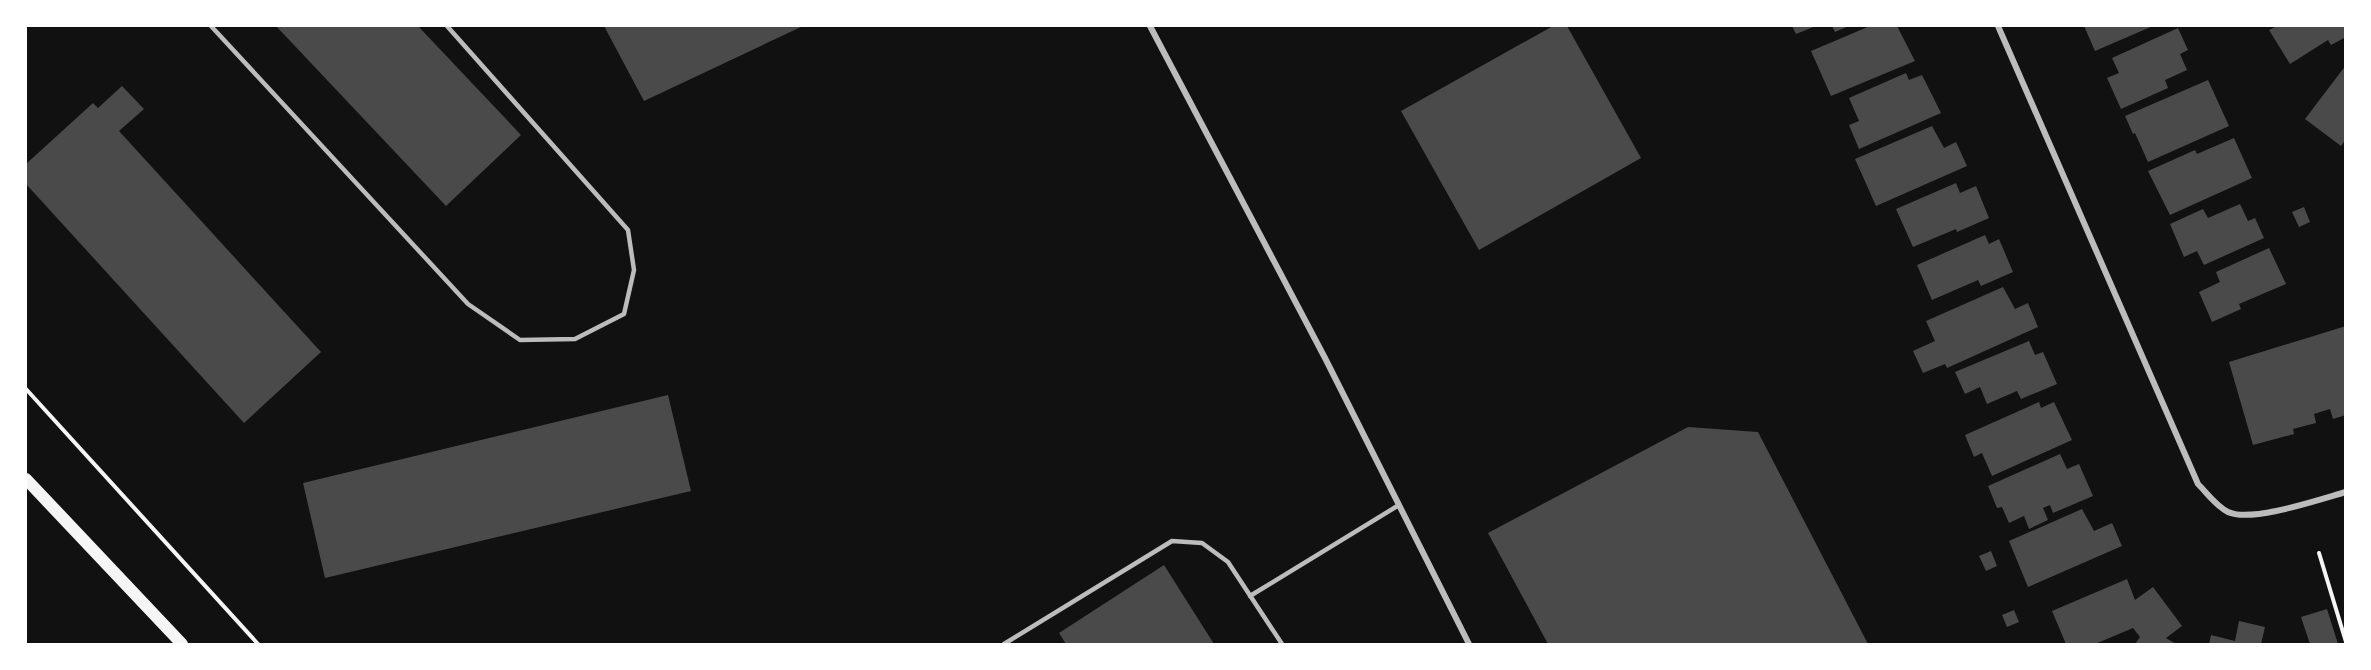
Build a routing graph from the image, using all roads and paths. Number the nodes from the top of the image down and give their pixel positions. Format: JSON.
{"nodes":[{"id":1,"x":211,"y":26,"type":"edge"},
{"id":2,"x":447,"y":26,"type":"edge"},
{"id":3,"x":1150,"y":26,"type":"edge"},
{"id":4,"x":1998,"y":26,"type":"edge"},
{"id":5,"x":26,"y":389,"type":"edge"},
{"id":6,"x":26,"y":479,"type":"edge"},
{"id":7,"x":2346,"y":492,"type":"edge"},
{"id":8,"x":1399,"y":505,"type":"junction"},
{"id":9,"x":2319,"y":552,"type":"dead end"},
{"id":10,"x":1250,"y":596,"type":"junction"},
{"id":11,"x":2346,"y":642,"type":"edge"},
{"id":12,"x":182,"y":645,"type":"edge"},
{"id":13,"x":258,"y":645,"type":"edge"},
{"id":14,"x":1004,"y":645,"type":"edge"},
{"id":15,"x":1282,"y":645,"type":"edge"},
{"id":16,"x":1469,"y":645,"type":"edge"}],
"edges":[{"from":1,"to":2,"type":"lane"},
{"from":3,"to":8,"type":"street"},
{"from":4,"to":7,"type":"street"},
{"from":5,"to":13,"type":"path"},
{"from":6,"to":12,"type":"main road"},
{"from":8,"to":10,"type":"lane"},
{"from":8,"to":16,"type":"street"},
{"from":9,"to":11,"type":"path"},
{"from":10,"to":14,"type":"lane"},
{"from":10,"to":15,"type":"lane"}]}
